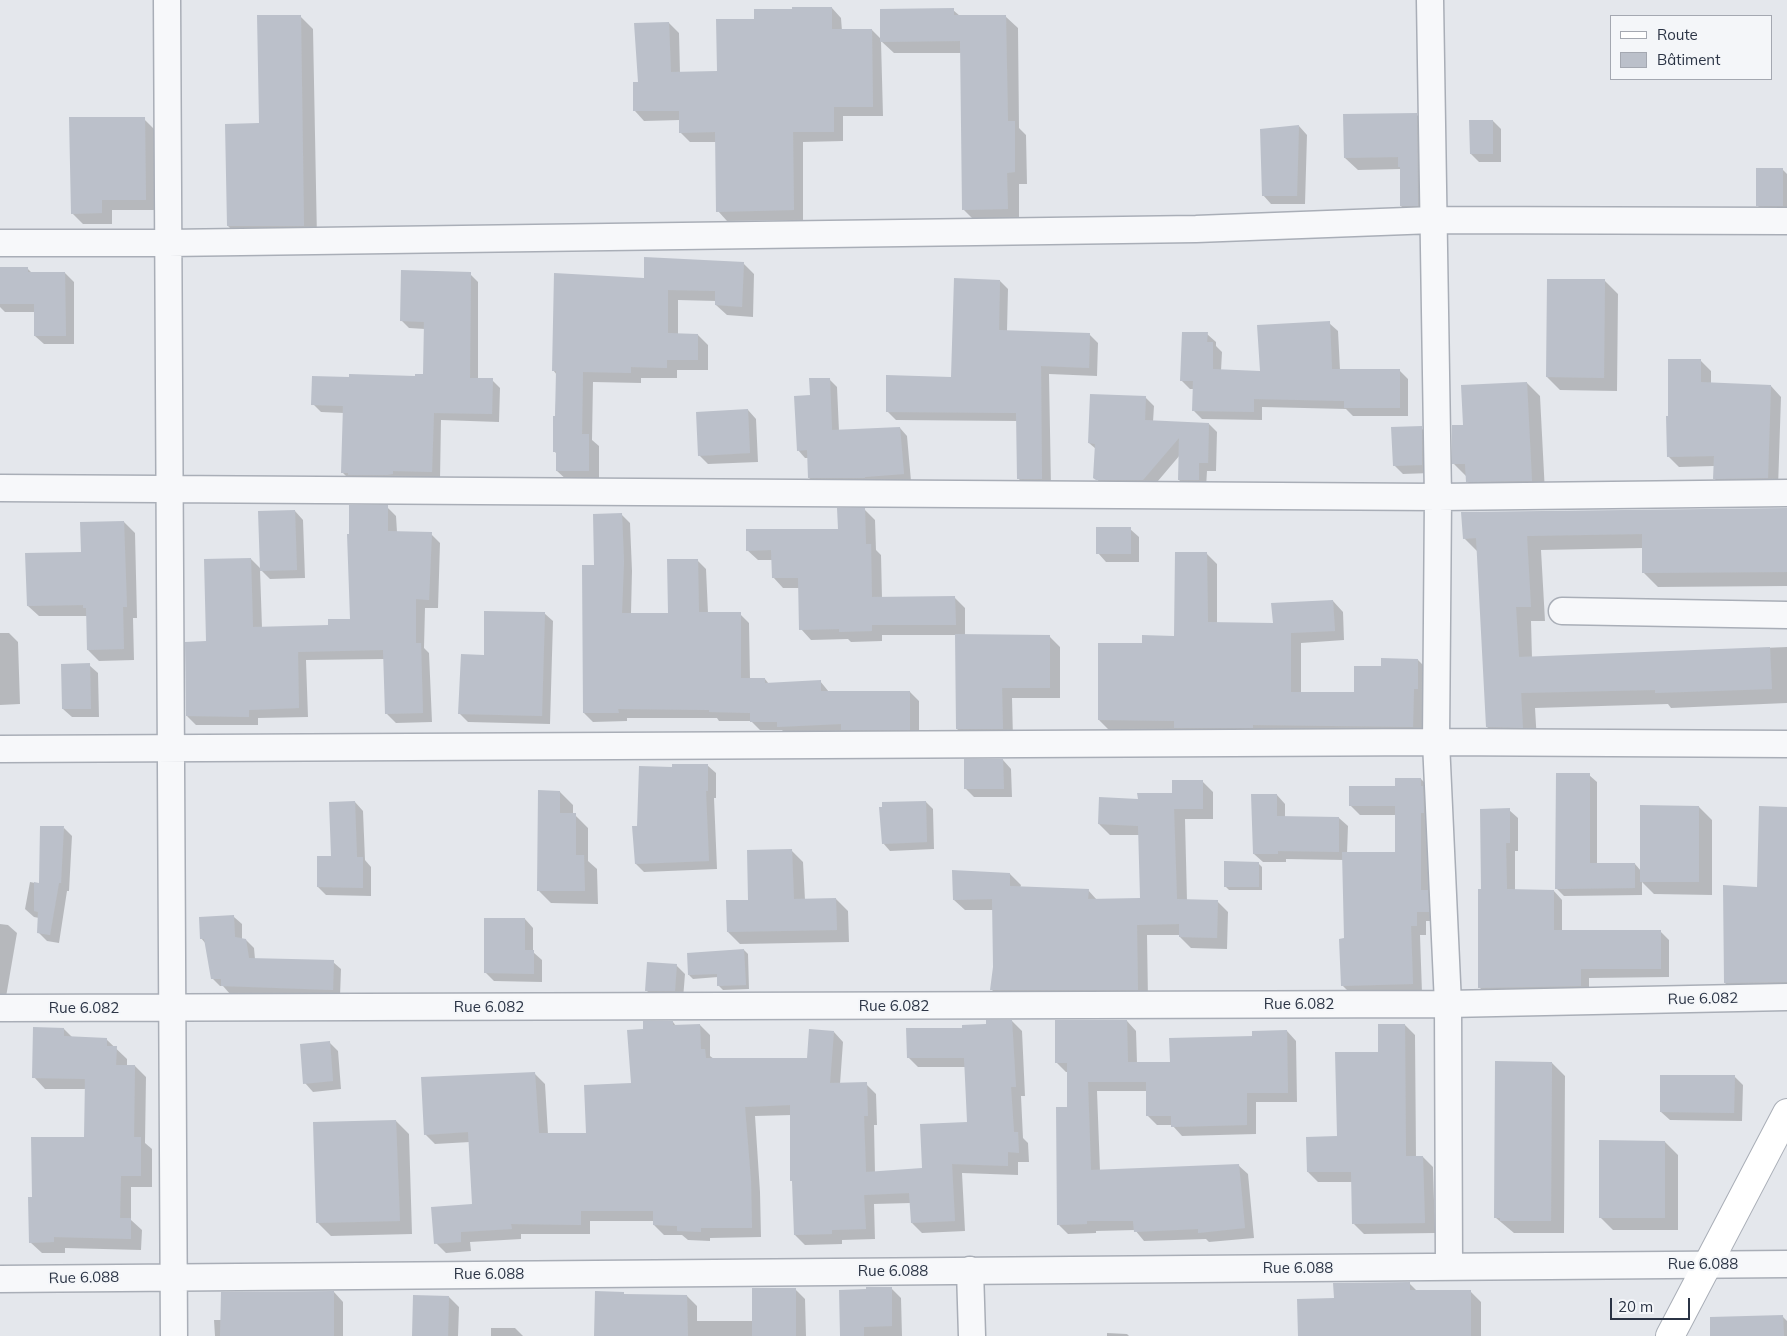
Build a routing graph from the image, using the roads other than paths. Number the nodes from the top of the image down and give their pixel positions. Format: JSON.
{"nodes":[{"id":1,"x":167,"y":0,"type":"edge"},
{"id":2,"x":1430,"y":0,"type":"edge"},
{"id":3,"x":1433,"y":220,"type":"junction"},
{"id":4,"x":1787,"y":221,"type":"edge"},
{"id":5,"x":0,"y":243,"type":"edge"},
{"id":6,"x":168,"y":243,"type":"junction"},
{"id":7,"x":0,"y":488,"type":"edge"},
{"id":8,"x":170,"y":489,"type":"junction"},
{"id":9,"x":1787,"y":493,"type":"edge"},
{"id":10,"x":1438,"y":497,"type":"junction"},
{"id":11,"x":1562,"y":611,"type":"dead end"},
{"id":12,"x":1787,"y":615,"type":"edge"},
{"id":13,"x":1436,"y":742,"type":"junction"},
{"id":14,"x":1787,"y":744,"type":"edge"},
{"id":15,"x":171,"y":748,"type":"junction"},
{"id":16,"x":0,"y":750,"type":"edge"},
{"id":17,"x":1787,"y":997,"type":"edge"},
{"id":18,"x":1448,"y":1004,"type":"junction"},
{"id":19,"x":0,"y":1008,"type":"edge"},
{"id":20,"x":172,"y":1008,"type":"junction"},
{"id":21,"x":1787,"y":1113,"type":"edge"},
{"id":22,"x":1708,"y":1264,"type":"junction"},
{"id":23,"x":1787,"y":1264,"type":"edge"},
{"id":24,"x":1449,"y":1266,"type":"junction"},
{"id":25,"x":970,"y":1270,"type":"junction"},
{"id":26,"x":174,"y":1277,"type":"junction"},
{"id":27,"x":0,"y":1279,"type":"edge"},
{"id":28,"x":174,"y":1336,"type":"edge"},
{"id":29,"x":972,"y":1336,"type":"edge"},
{"id":30,"x":1670,"y":1336,"type":"edge"}],
"edges":[{"from":1,"to":6,"type":"street"},
{"from":2,"to":3,"type":"street"},
{"from":3,"to":4,"type":"street"},
{"from":3,"to":6,"type":"street"},
{"from":3,"to":10,"type":"street"},
{"from":5,"to":6,"type":"street"},
{"from":6,"to":8,"type":"street"},
{"from":7,"to":8,"type":"street"},
{"from":8,"to":10,"type":"street"},
{"from":8,"to":15,"type":"street"},
{"from":9,"to":10,"type":"street"},
{"from":10,"to":13,"type":"street"},
{"from":11,"to":12,"type":"street"},
{"from":13,"to":14,"type":"street"},
{"from":13,"to":15,"type":"street"},
{"from":13,"to":18,"type":"street"},
{"from":15,"to":16,"type":"street"},
{"from":15,"to":20,"type":"street"},
{"from":17,"to":18,"type":"street","name":"Rue 6.082"},
{"from":18,"to":20,"type":"street","name":"Rue 6.082"},
{"from":18,"to":24,"type":"street"},
{"from":19,"to":20,"type":"street","name":"Rue 6.082"},
{"from":20,"to":26,"type":"street"},
{"from":21,"to":22,"type":"main road"},
{"from":22,"to":23,"type":"street","name":"Rue 6.088"},
{"from":22,"to":24,"type":"street","name":"Rue 6.088"},
{"from":22,"to":30,"type":"main road"},
{"from":24,"to":25,"type":"street","name":"Rue 6.088"},
{"from":25,"to":26,"type":"street","name":"Rue 6.088"},
{"from":25,"to":29,"type":"street"},
{"from":26,"to":27,"type":"street","name":"Rue 6.088"},
{"from":26,"to":28,"type":"street"}]}
